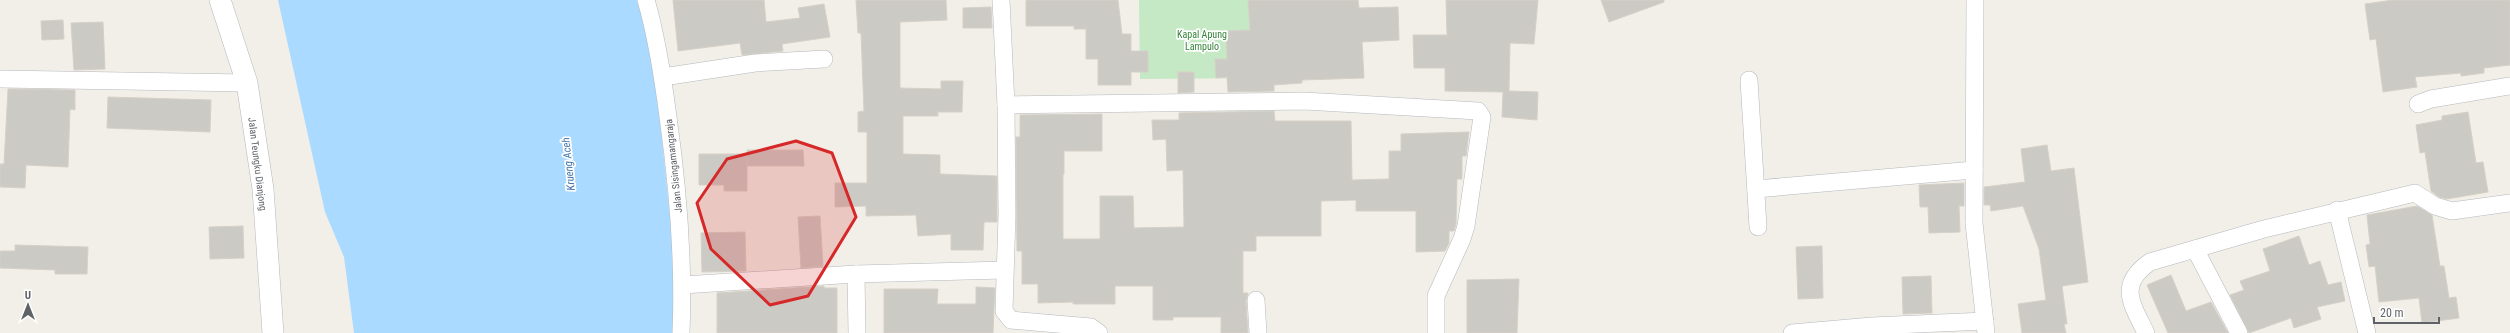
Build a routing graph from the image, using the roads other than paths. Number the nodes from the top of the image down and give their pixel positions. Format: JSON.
{"nodes":[{"id":1,"x":220,"y":0,"type":"edge"},
{"id":2,"x":646,"y":0,"type":"edge"},
{"id":3,"x":1001,"y":0,"type":"edge"},
{"id":4,"x":1976,"y":0,"type":"edge"},
{"id":5,"x":824,"y":59,"type":"dead end"},
{"id":6,"x":663,"y":77,"type":"junction"},
{"id":7,"x":0,"y":80,"type":"edge"},
{"id":8,"x":1749,"y":80,"type":"dead end"},
{"id":9,"x":247,"y":83,"type":"junction"},
{"id":10,"x":2510,"y":86,"type":"edge"},
{"id":11,"x":2418,"y":104,"type":"dead end"},
{"id":12,"x":1006,"y":105,"type":"junction"},
{"id":13,"x":1974,"y":170,"type":"junction"},
{"id":14,"x":1756,"y":189,"type":"junction"},
{"id":15,"x":2510,"y":203,"type":"edge"},
{"id":16,"x":2337,"y":210,"type":"junction"},
{"id":17,"x":1758,"y":228,"type":"dead end"},
{"id":18,"x":2195,"y":249,"type":"junction"},
{"id":19,"x":1004,"y":270,"type":"junction"},
{"id":20,"x":856,"y":274,"type":"junction"},
{"id":21,"x":683,"y":285,"type":"junction"},
{"id":22,"x":1256,"y":300,"type":"dead end"},
{"id":23,"x":1986,"y":327,"type":"edge"},
{"id":24,"x":273,"y":333,"type":"edge"},
{"id":25,"x":680,"y":333,"type":"edge"},
{"id":26,"x":857,"y":333,"type":"edge"},
{"id":27,"x":1099,"y":333,"type":"edge"},
{"id":28,"x":1258,"y":333,"type":"edge"},
{"id":29,"x":1436,"y":333,"type":"edge"},
{"id":30,"x":1792,"y":333,"type":"edge"},
{"id":31,"x":2146,"y":333,"type":"edge"},
{"id":32,"x":2239,"y":333,"type":"edge"},
{"id":33,"x":2367,"y":333,"type":"edge"}],
"edges":[{"from":1,"to":9,"type":"street","name":"Jalan Teungku Dianjong"},
{"from":2,"to":6,"type":"street","name":"Jalan Sisingamangaraja"},
{"from":3,"to":12,"type":"street"},
{"from":4,"to":13,"type":"street"},
{"from":5,"to":6,"type":"street"},
{"from":6,"to":21,"type":"street","name":"Jalan Sisingamangaraja"},
{"from":7,"to":9,"type":"street"},
{"from":8,"to":14,"type":"street"},
{"from":9,"to":24,"type":"street","name":"Jalan Teungku Dianjong"},
{"from":10,"to":11,"type":"street"},
{"from":12,"to":19,"type":"street"},
{"from":12,"to":29,"type":"street"},
{"from":13,"to":14,"type":"street"},
{"from":13,"to":23,"type":"street"},
{"from":14,"to":17,"type":"street"},
{"from":15,"to":16,"type":"street"},
{"from":16,"to":18,"type":"street"},
{"from":16,"to":33,"type":"street"},
{"from":18,"to":31,"type":"street"},
{"from":18,"to":32,"type":"street"},
{"from":19,"to":20,"type":"street"},
{"from":19,"to":27,"type":"street"},
{"from":20,"to":21,"type":"street"},
{"from":20,"to":26,"type":"street"},
{"from":21,"to":25,"type":"street","name":"Jalan Sisingamangaraja"},
{"from":22,"to":28,"type":"street"},
{"from":23,"to":30,"type":"street"}]}
